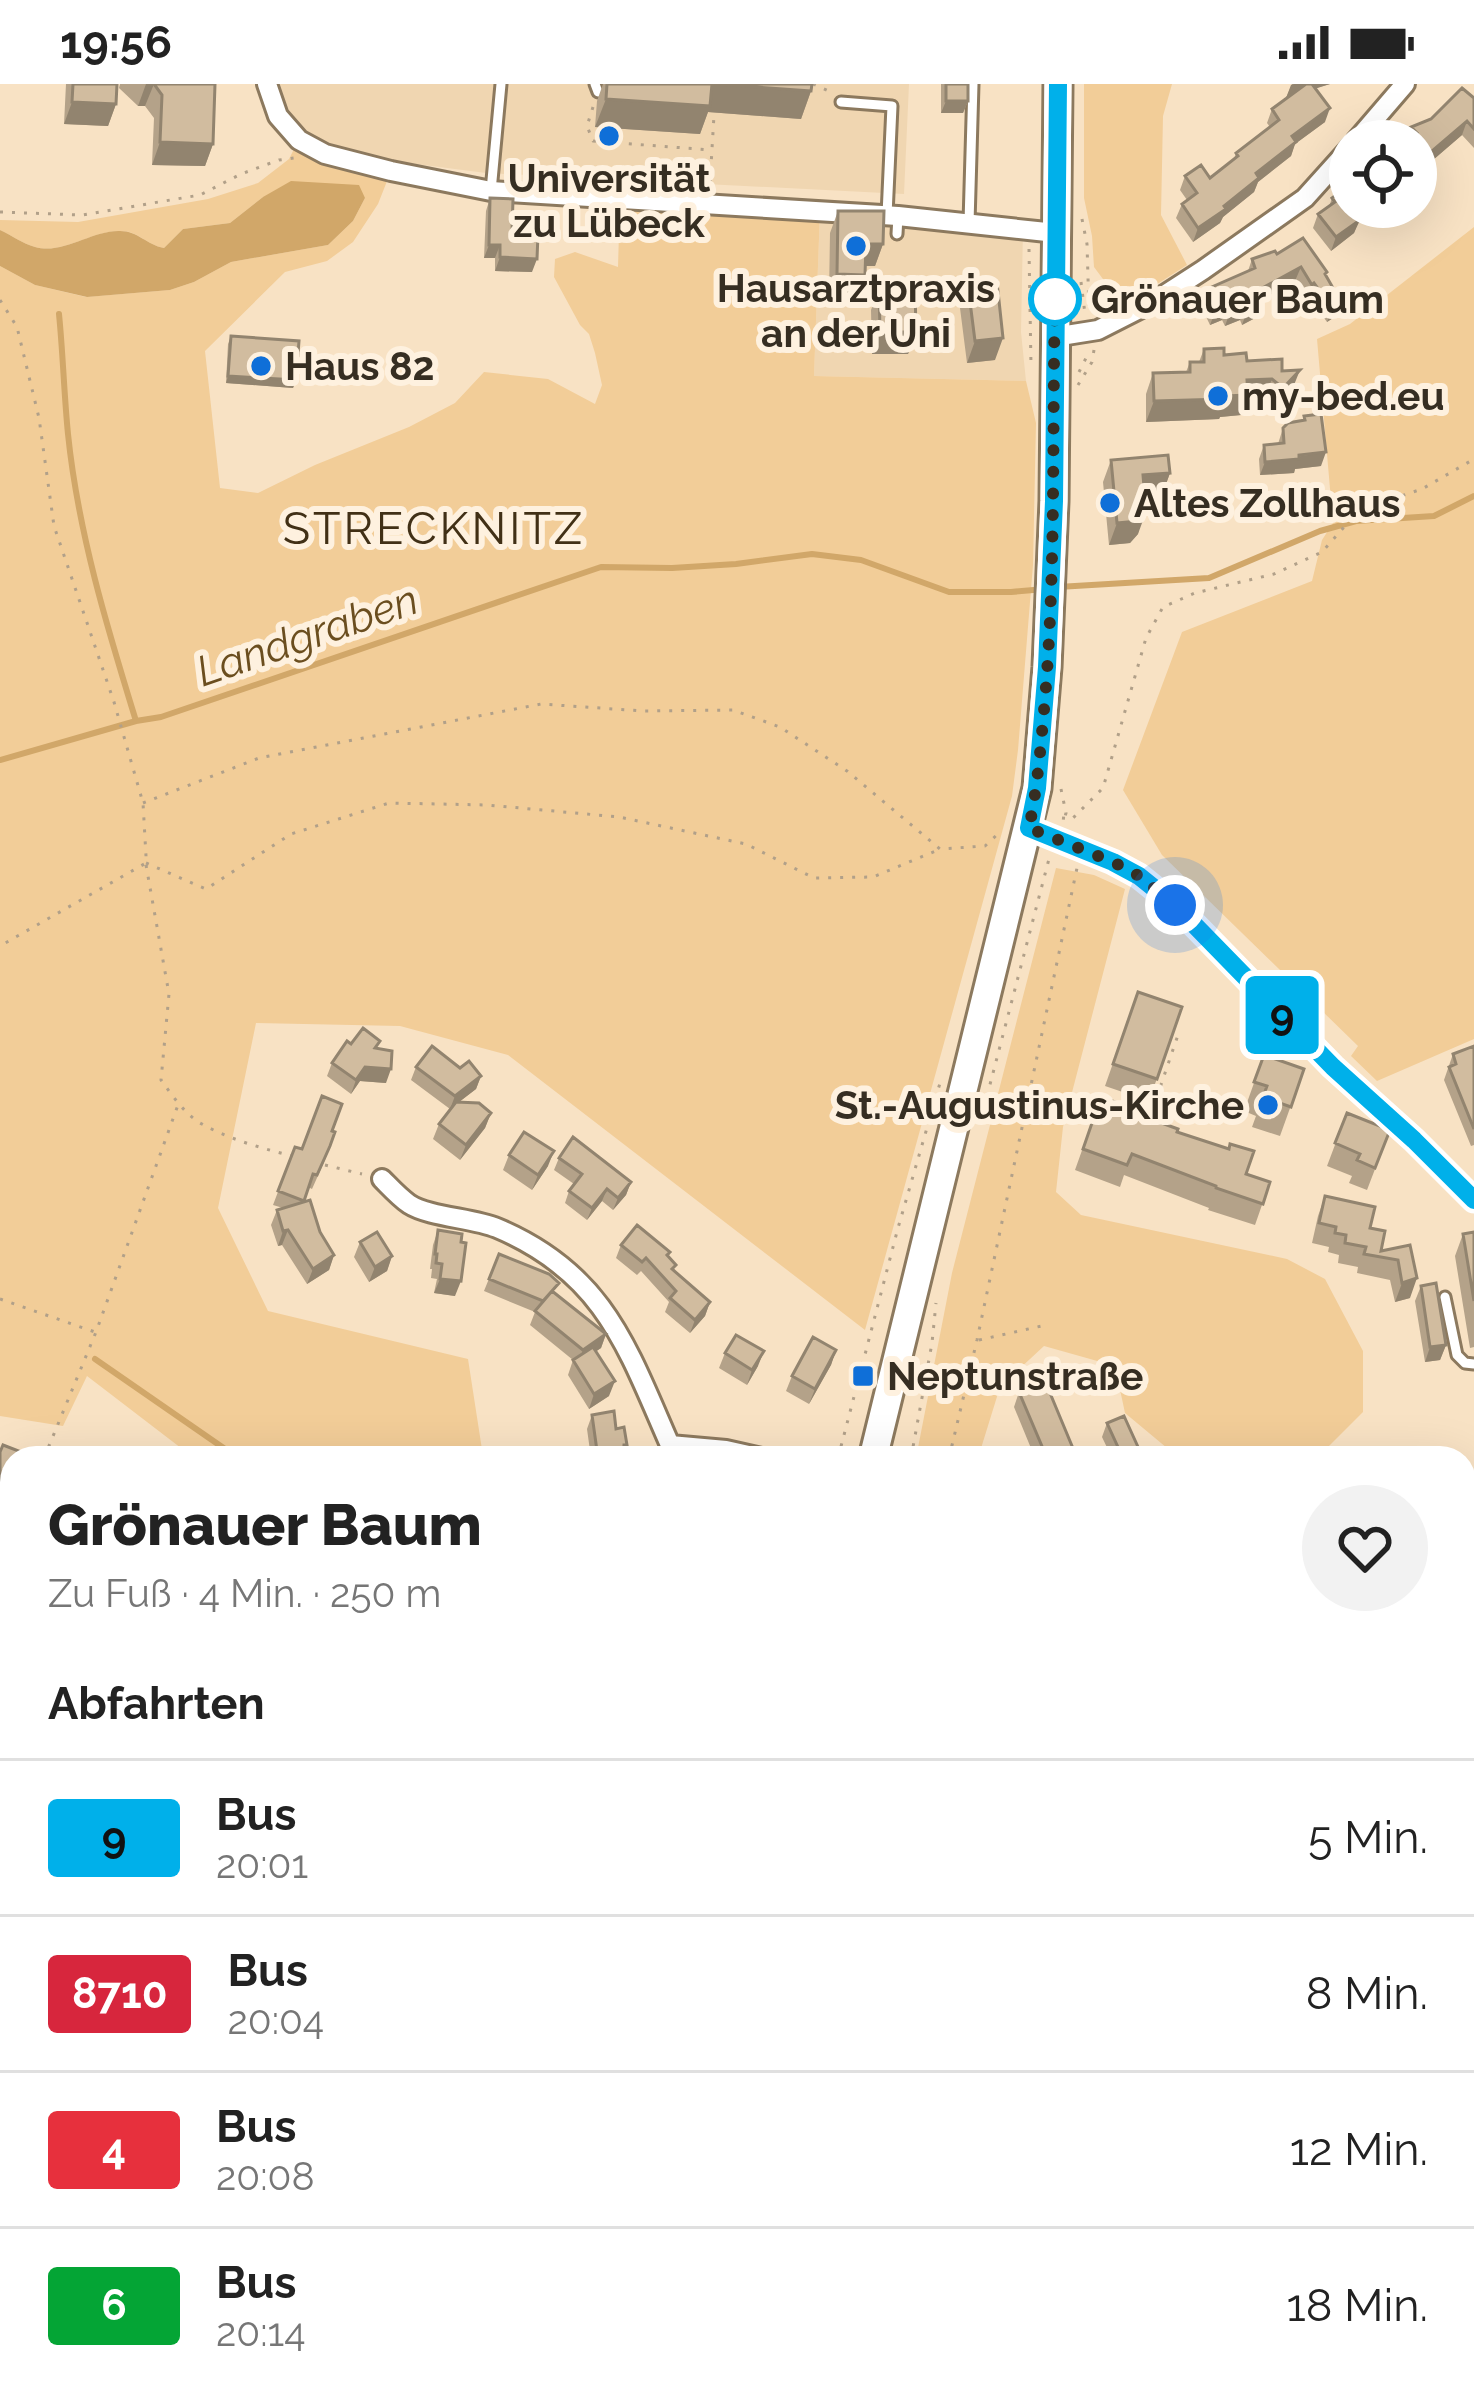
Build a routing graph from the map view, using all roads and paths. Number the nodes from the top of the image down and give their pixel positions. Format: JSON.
{"nodes":[{"id":1,"x":267,"y":84,"type":"edge"},
{"id":2,"x":501,"y":84,"type":"edge"},
{"id":3,"x":814,"y":84,"type":"edge"},
{"id":4,"x":973,"y":84,"type":"edge"},
{"id":5,"x":1058,"y":84,"type":"edge"},
{"id":6,"x":1396,"y":87,"type":"edge"},
{"id":7,"x":596,"y":88,"type":"edge"},
{"id":8,"x":841,"y":102,"type":"joint"},
{"id":9,"x":714,"y":113,"type":"edge"},
{"id":10,"x":1372,"y":120,"type":"edge"},
{"id":11,"x":711,"y":150,"type":"junction"},
{"id":12,"x":325,"y":154,"type":"junction"},
{"id":13,"x":1329,"y":171,"type":"edge"},
{"id":14,"x":491,"y":191,"type":"junction"},
{"id":15,"x":710,"y":204,"type":"junction"},
{"id":16,"x":0,"y":212,"type":"edge"},
{"id":17,"x":894,"y":222,"type":"junction"},
{"id":18,"x":969,"y":223,"type":"junction"},
{"id":19,"x":1056,"y":233,"type":"junction"},
{"id":20,"x":0,"y":300,"type":"edge"},
{"id":21,"x":1054,"y":337,"type":"junction"},
{"id":22,"x":1474,"y":459,"type":"edge"},
{"id":23,"x":143,"y":803,"type":"junction"},
{"id":24,"x":1062,"y":818,"type":"dead end"},
{"id":25,"x":1030,"y":830,"type":"junction"},
{"id":26,"x":1003,"y":844,"type":"dead end"},
{"id":27,"x":1081,"y":848,"type":"junction"},
{"id":28,"x":940,"y":849,"type":"junction"},
{"id":29,"x":146,"y":863,"type":"junction"},
{"id":30,"x":0,"y":946,"type":"edge"},
{"id":31,"x":1179,"y":1032,"type":"edge"},
{"id":32,"x":944,"y":1070,"type":"dead end"},
{"id":33,"x":178,"y":1103,"type":"junction"},
{"id":34,"x":984,"y":1106,"type":"dead end"},
{"id":35,"x":1147,"y":1127,"type":"edge"},
{"id":36,"x":298,"y":1158,"type":"edge"},
{"id":37,"x":320,"y":1163,"type":"edge"},
{"id":38,"x":382,"y":1179,"type":"joint"},
{"id":39,"x":1474,"y":1200,"type":"edge"},
{"id":40,"x":937,"y":1298,"type":"dead end"},
{"id":41,"x":1444,"y":1298,"type":"edge"},
{"id":42,"x":0,"y":1299,"type":"edge"},
{"id":43,"x":1046,"y":1324,"type":"dead end"},
{"id":44,"x":96,"y":1332,"type":"junction"},
{"id":45,"x":977,"y":1340,"type":"junction"},
{"id":46,"x":1474,"y":1364,"type":"edge"},
{"id":47,"x":49,"y":1446,"type":"edge"},
{"id":48,"x":665,"y":1446,"type":"edge"},
{"id":49,"x":841,"y":1446,"type":"edge"},
{"id":50,"x":876,"y":1446,"type":"edge"},
{"id":51,"x":913,"y":1446,"type":"edge"},
{"id":52,"x":952,"y":1446,"type":"edge"}],
"edges":[{"from":1,"to":12,"type":"street"},
{"from":2,"to":14,"type":"lane"},
{"from":3,"to":8,"type":"path"},
{"from":4,"to":18,"type":"lane"},
{"from":5,"to":19,"type":"main road"},
{"from":6,"to":10,"type":"street"},
{"from":7,"to":11,"type":"path"},
{"from":8,"to":17,"type":"lane"},
{"from":9,"to":11,"type":"path"},
{"from":11,"to":15,"type":"path"},
{"from":12,"to":14,"type":"street"},
{"from":12,"to":16,"type":"path"},
{"from":13,"to":21,"type":"street"},
{"from":14,"to":15,"type":"street"},
{"from":15,"to":17,"type":"street"},
{"from":17,"to":18,"type":"street"},
{"from":18,"to":19,"type":"street"},
{"from":19,"to":21,"type":"main road"},
{"from":20,"to":23,"type":"path"},
{"from":21,"to":25,"type":"main road"},
{"from":22,"to":24,"type":"path"},
{"from":23,"to":28,"type":"path"},
{"from":23,"to":29,"type":"path"},
{"from":25,"to":26,"type":"path"},
{"from":25,"to":27,"type":"street"},
{"from":25,"to":28,"type":"path"},
{"from":25,"to":34,"type":"path"},
{"from":25,"to":50,"type":"main road"},
{"from":27,"to":39,"type":"street"},
{"from":27,"to":45,"type":"path"},
{"from":28,"to":29,"type":"path"},
{"from":29,"to":30,"type":"path"},
{"from":29,"to":33,"type":"path"},
{"from":31,"to":35,"type":"path"},
{"from":32,"to":49,"type":"path"},
{"from":33,"to":36,"type":"path"},
{"from":33,"to":44,"type":"path"},
{"from":37,"to":38,"type":"path"},
{"from":38,"to":48,"type":"street"},
{"from":40,"to":51,"type":"path"},
{"from":41,"to":46,"type":"lane"},
{"from":42,"to":44,"type":"path"},
{"from":43,"to":45,"type":"path"},
{"from":44,"to":47,"type":"path"},
{"from":45,"to":52,"type":"path"}]}
